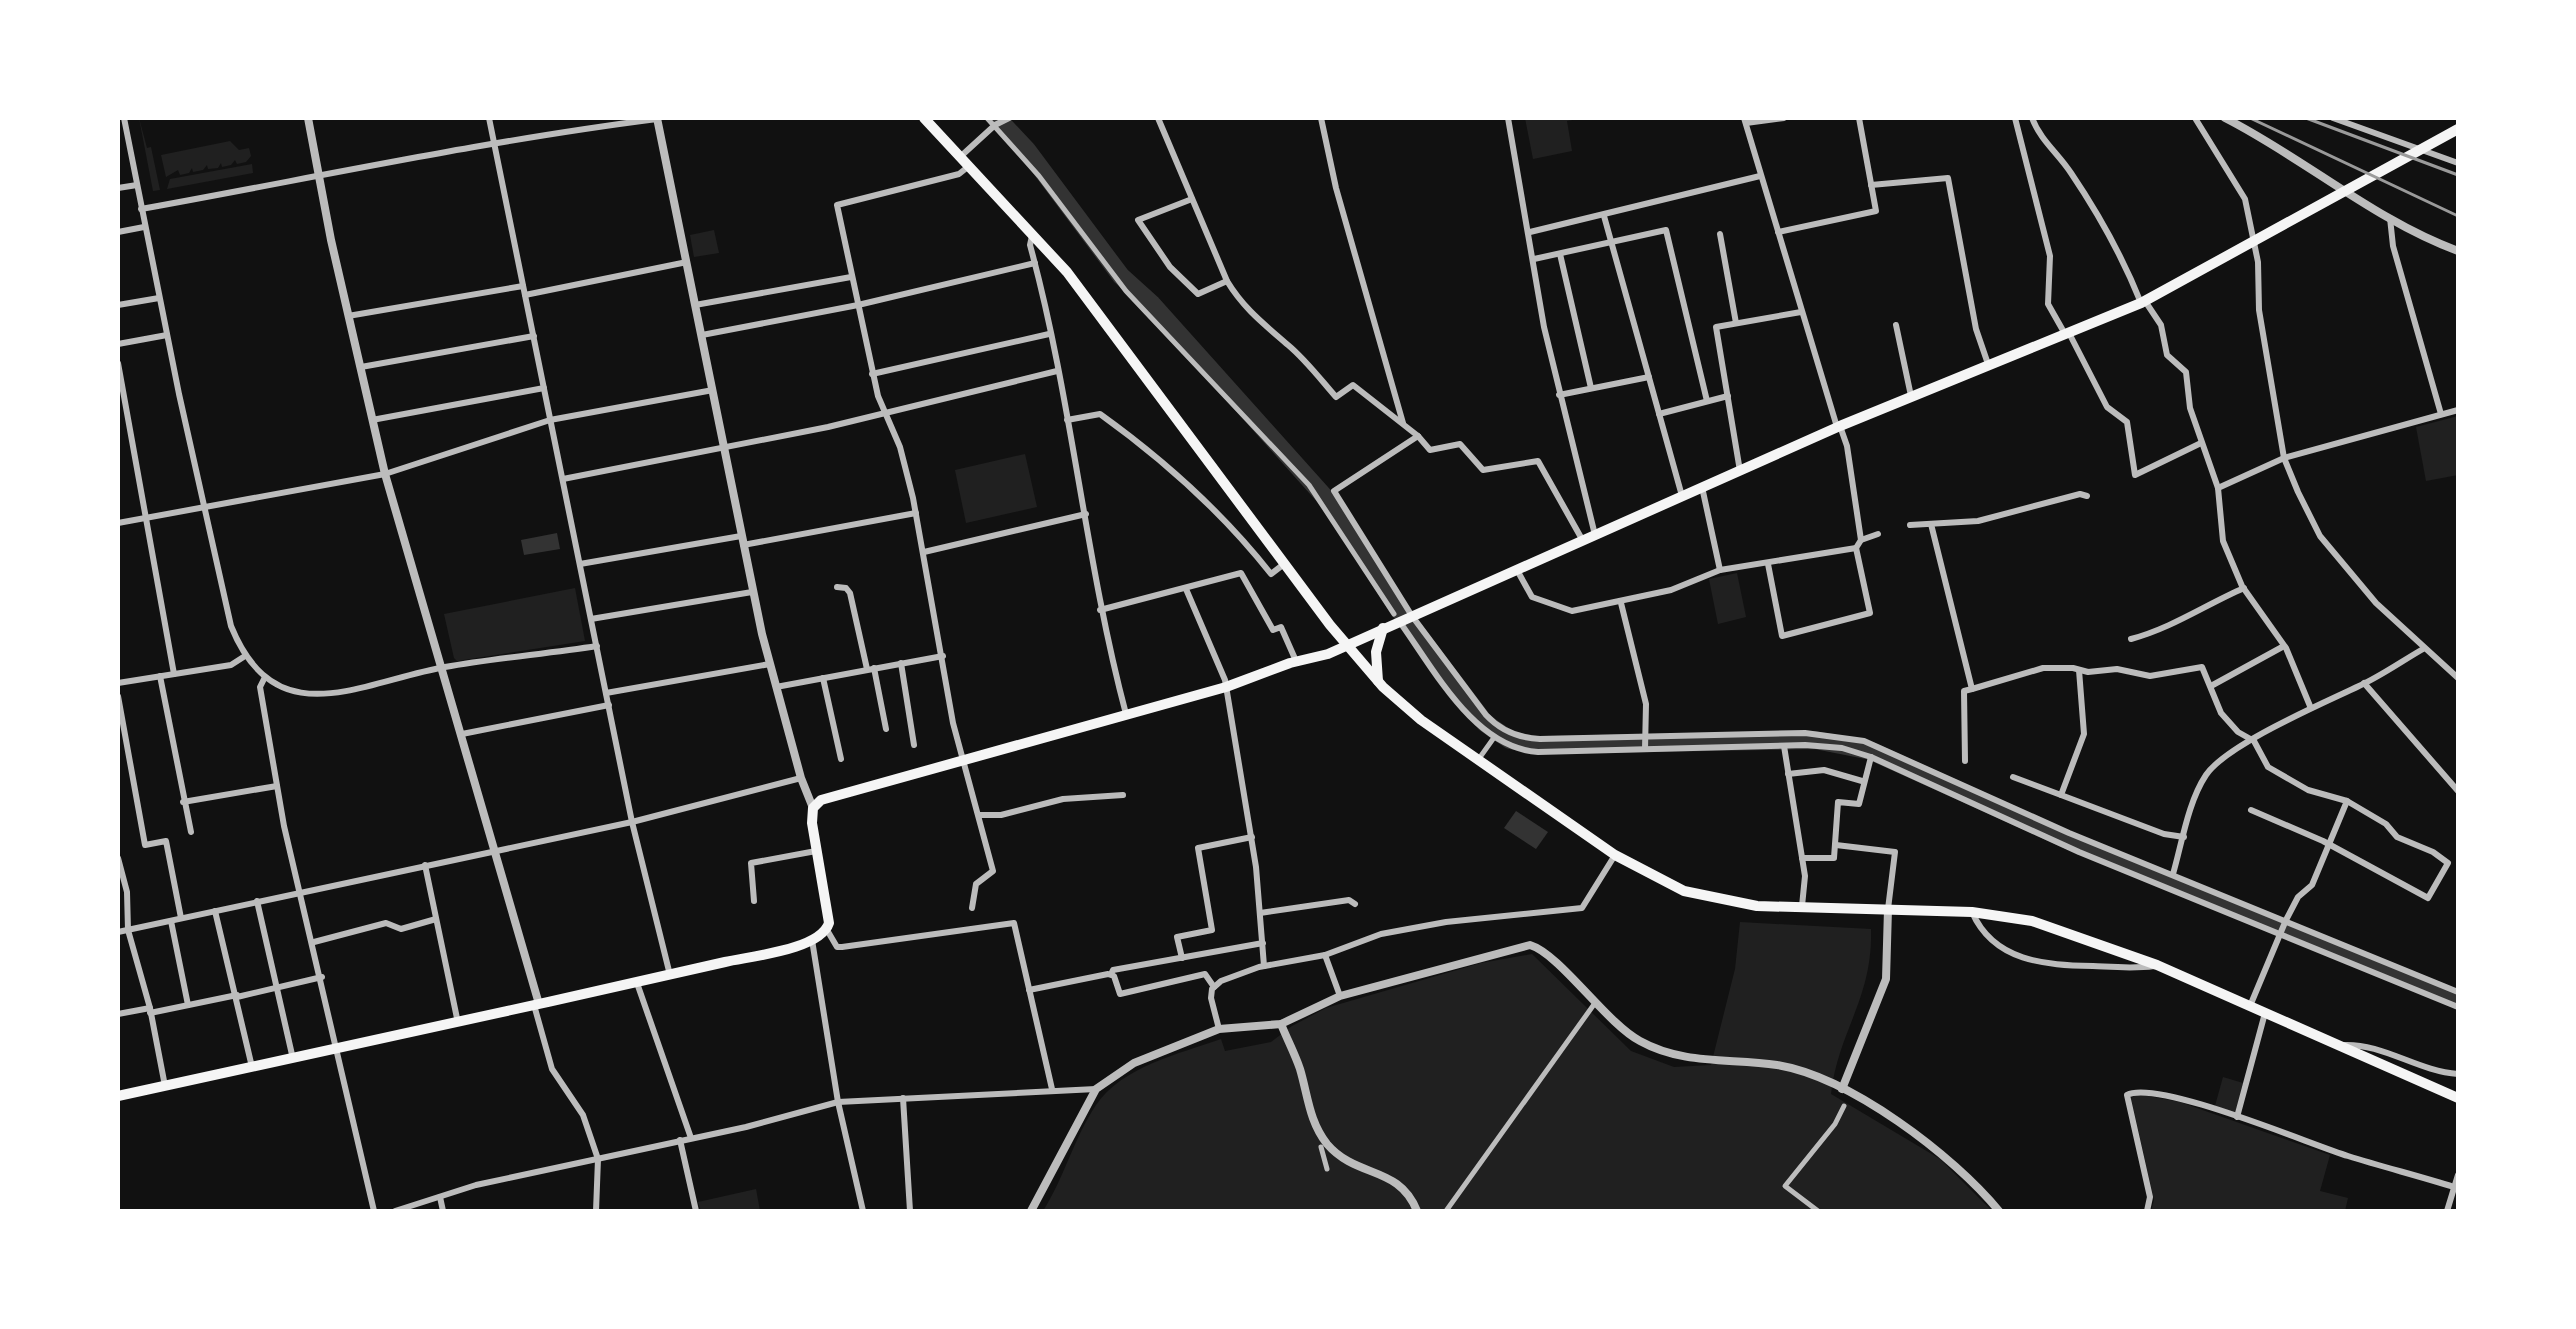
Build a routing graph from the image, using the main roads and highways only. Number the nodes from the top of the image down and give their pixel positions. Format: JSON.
{"nodes":[{"id":1,"x":924,"y":118,"type":"edge"},
{"id":2,"x":2458,"y":129,"type":"edge"},
{"id":3,"x":1383,"y":628,"type":"junction"},
{"id":4,"x":1347,"y":645,"type":"junction"},
{"id":5,"x":1379,"y":682,"type":"junction"},
{"id":6,"x":118,"y":1096,"type":"edge"},
{"id":7,"x":2458,"y":1098,"type":"edge"}],
"edges":[{"from":1,"to":4,"type":"main road"},
{"from":2,"to":3,"type":"main road"},
{"from":3,"to":4,"type":"main road"},
{"from":3,"to":5,"type":"main road"},
{"from":4,"to":5,"type":"main road"},
{"from":4,"to":6,"type":"main road"},
{"from":5,"to":7,"type":"main road"}]}
